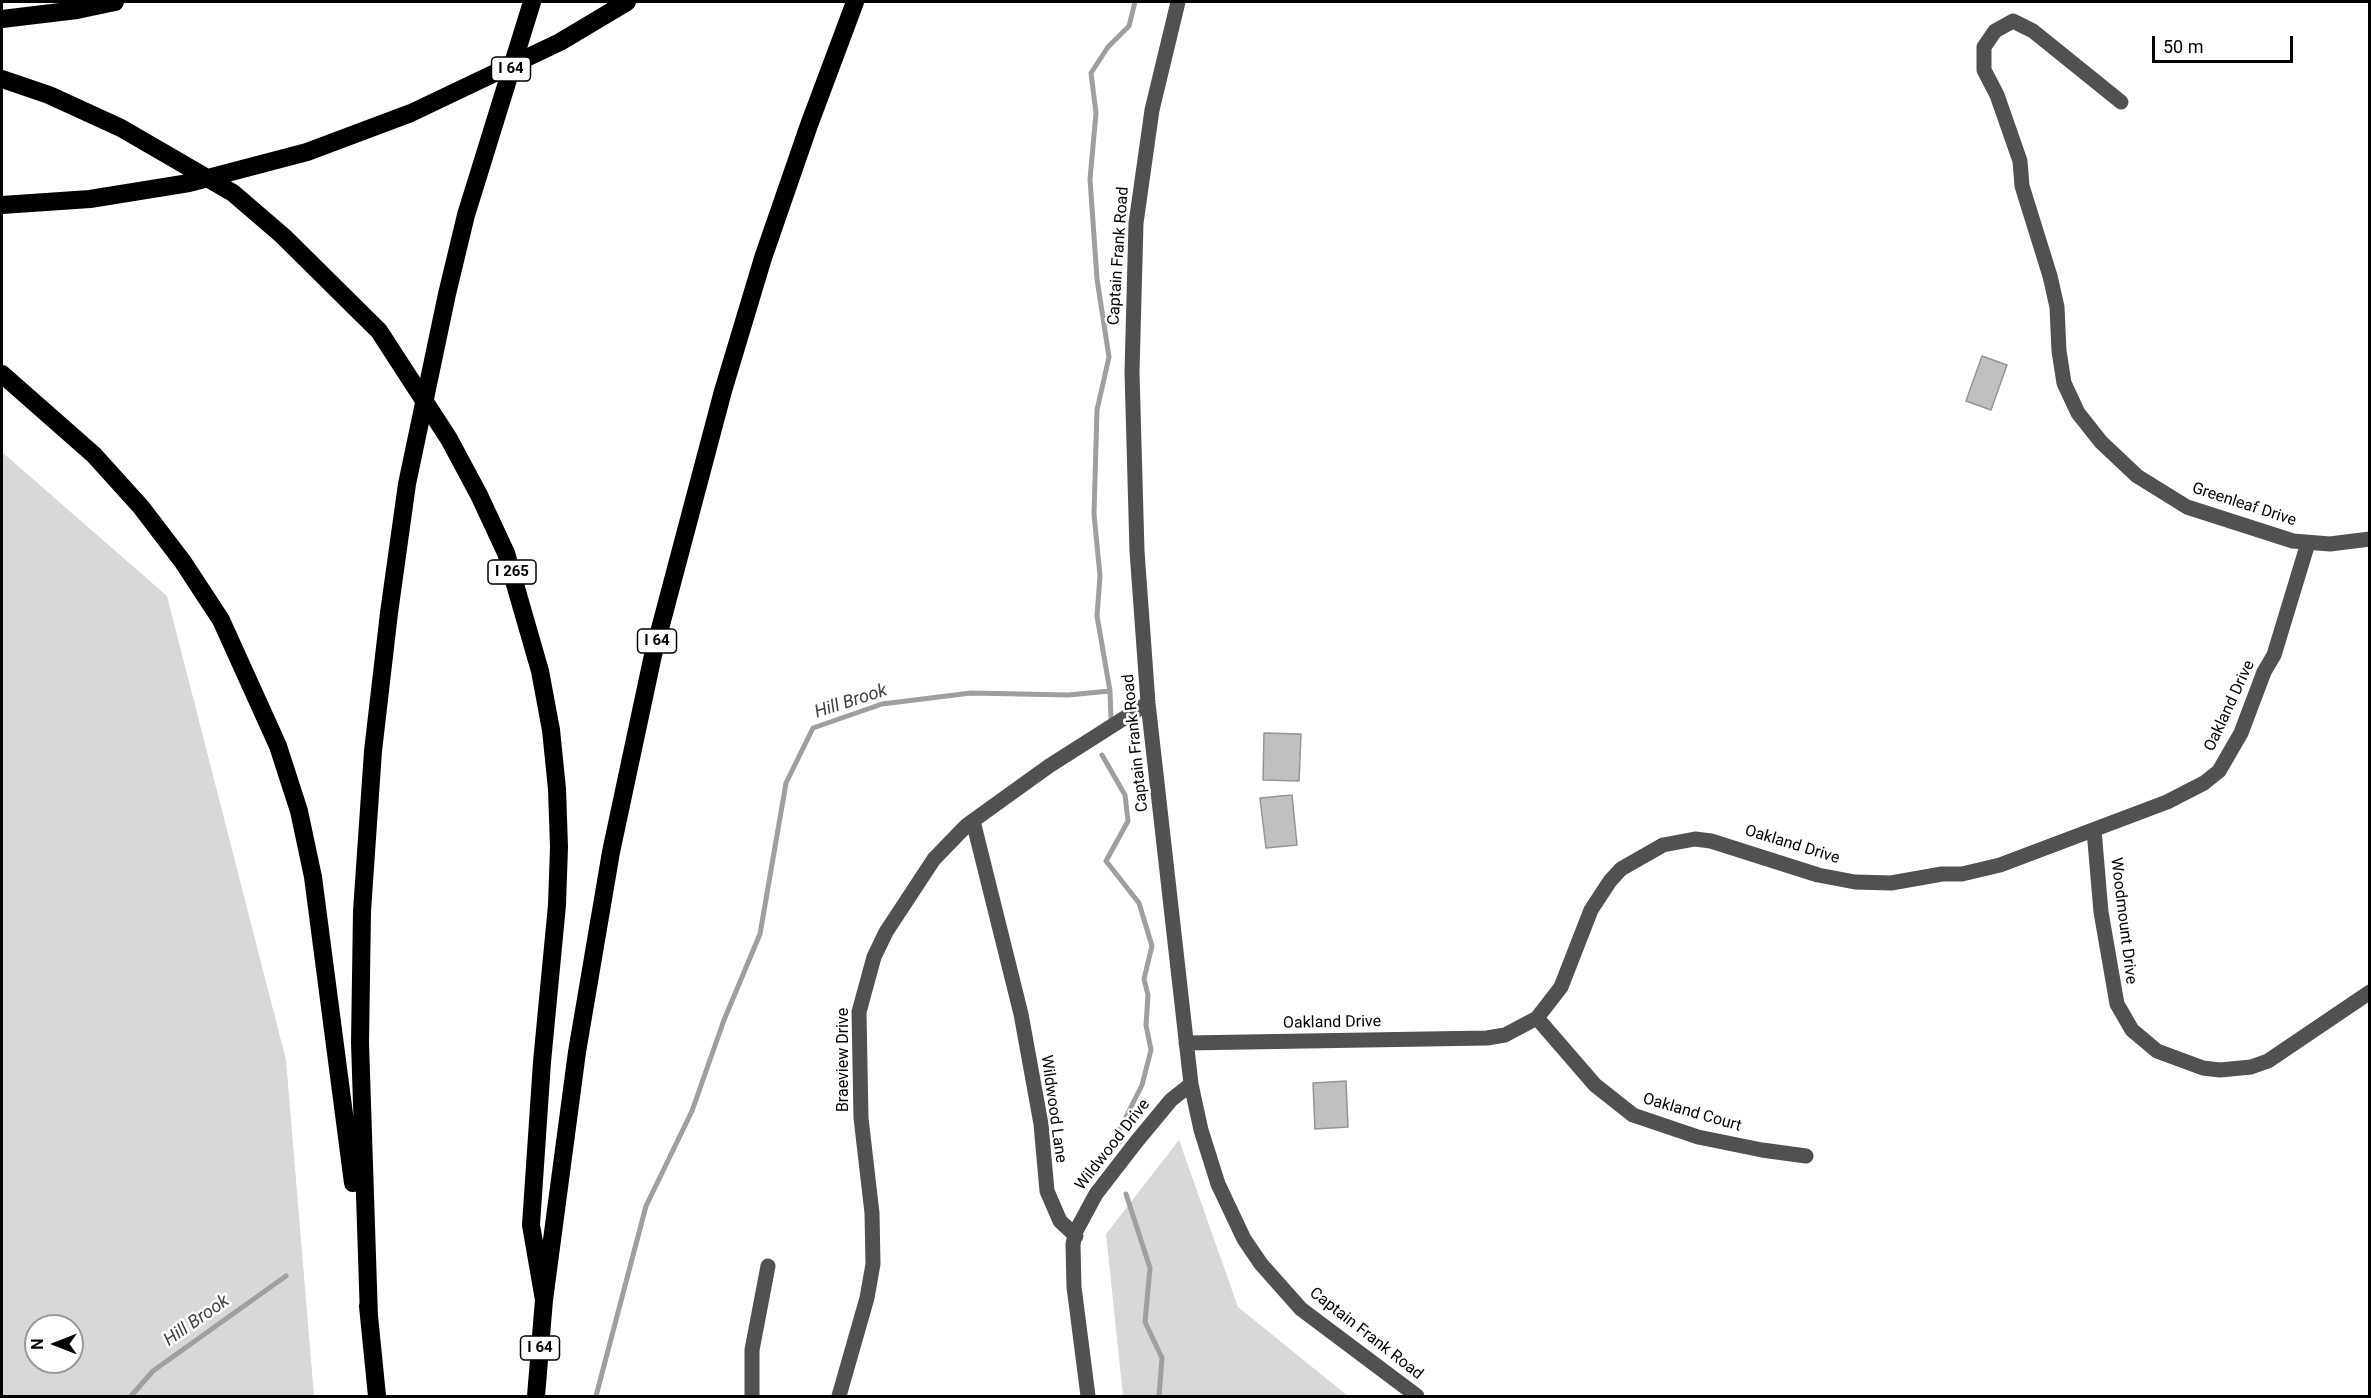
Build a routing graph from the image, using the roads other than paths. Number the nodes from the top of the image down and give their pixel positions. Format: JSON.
{"nodes":[{"id":1,"x":115,"y":2,"type":"edge"},
{"id":2,"x":532,"y":2,"type":"edge"},
{"id":3,"x":627,"y":2,"type":"edge"},
{"id":4,"x":855,"y":2,"type":"edge"},
{"id":5,"x":1178,"y":2,"type":"edge"},
{"id":6,"x":2,"y":19,"type":"edge"},
{"id":7,"x":2,"y":79,"type":"edge"},
{"id":8,"x":2121,"y":102,"type":"dead end"},
{"id":9,"x":2,"y":205,"type":"edge"},
{"id":10,"x":2,"y":375,"type":"edge"},
{"id":11,"x":2370,"y":539,"type":"edge"},
{"id":12,"x":2308,"y":543,"type":"junction"},
{"id":13,"x":1148,"y":703,"type":"junction"},
{"id":14,"x":973,"y":821,"type":"junction"},
{"id":15,"x":2094,"y":830,"type":"junction"},
{"id":16,"x":2370,"y":992,"type":"edge"},
{"id":17,"x":1537,"y":1018,"type":"junction"},
{"id":18,"x":1186,"y":1043,"type":"junction"},
{"id":19,"x":1191,"y":1084,"type":"junction"},
{"id":20,"x":1806,"y":1156,"type":"dead end"},
{"id":21,"x":1076,"y":1236,"type":"junction"},
{"id":22,"x":768,"y":1266,"type":"dead end"},
{"id":23,"x":544,"y":1300,"type":"junction"},
{"id":24,"x":369,"y":1317,"type":"junction"},
{"id":25,"x":376,"y":1396,"type":"edge"},
{"id":26,"x":536,"y":1396,"type":"edge"},
{"id":27,"x":752,"y":1396,"type":"edge"},
{"id":28,"x":839,"y":1396,"type":"edge"},
{"id":29,"x":1088,"y":1396,"type":"edge"},
{"id":30,"x":1418,"y":1396,"type":"edge"}],
"edges":[{"from":1,"to":6,"type":"highway"},
{"from":2,"to":24,"type":"highway","number":"I 64"},
{"from":3,"to":9,"type":"highway"},
{"from":4,"to":23,"type":"highway","number":"I 64"},
{"from":5,"to":13,"type":"street","name":"Captain Frank Road"},
{"from":7,"to":23,"type":"highway","number":"I 265"},
{"from":8,"to":12,"type":"street","name":"Greenleaf Drive"},
{"from":10,"to":24,"type":"highway"},
{"from":11,"to":12,"type":"street","name":"Greenleaf Drive"},
{"from":12,"to":15,"type":"street","name":"Oakland Drive"},
{"from":13,"to":14,"type":"street","name":"Braeview Drive"},
{"from":13,"to":18,"type":"street","name":"Captain Frank Road"},
{"from":14,"to":21,"type":"street","name":"Wildwood Lane"},
{"from":14,"to":28,"type":"street","name":"Braeview Drive"},
{"from":15,"to":16,"type":"street","name":"Woodmount Drive"},
{"from":15,"to":17,"type":"street","name":"Oakland Drive"},
{"from":17,"to":18,"type":"street","name":"Oakland Drive"},
{"from":17,"to":20,"type":"street","name":"Oakland Court"},
{"from":18,"to":19,"type":"street","name":"Captain Frank Road"},
{"from":19,"to":21,"type":"street","name":"Wildwood Drive"},
{"from":19,"to":30,"type":"street","name":"Captain Frank Road"},
{"from":21,"to":29,"type":"street"},
{"from":22,"to":27,"type":"street"},
{"from":23,"to":26,"type":"highway","number":"I 64"},
{"from":24,"to":25,"type":"highway","number":"I 64"}]}
